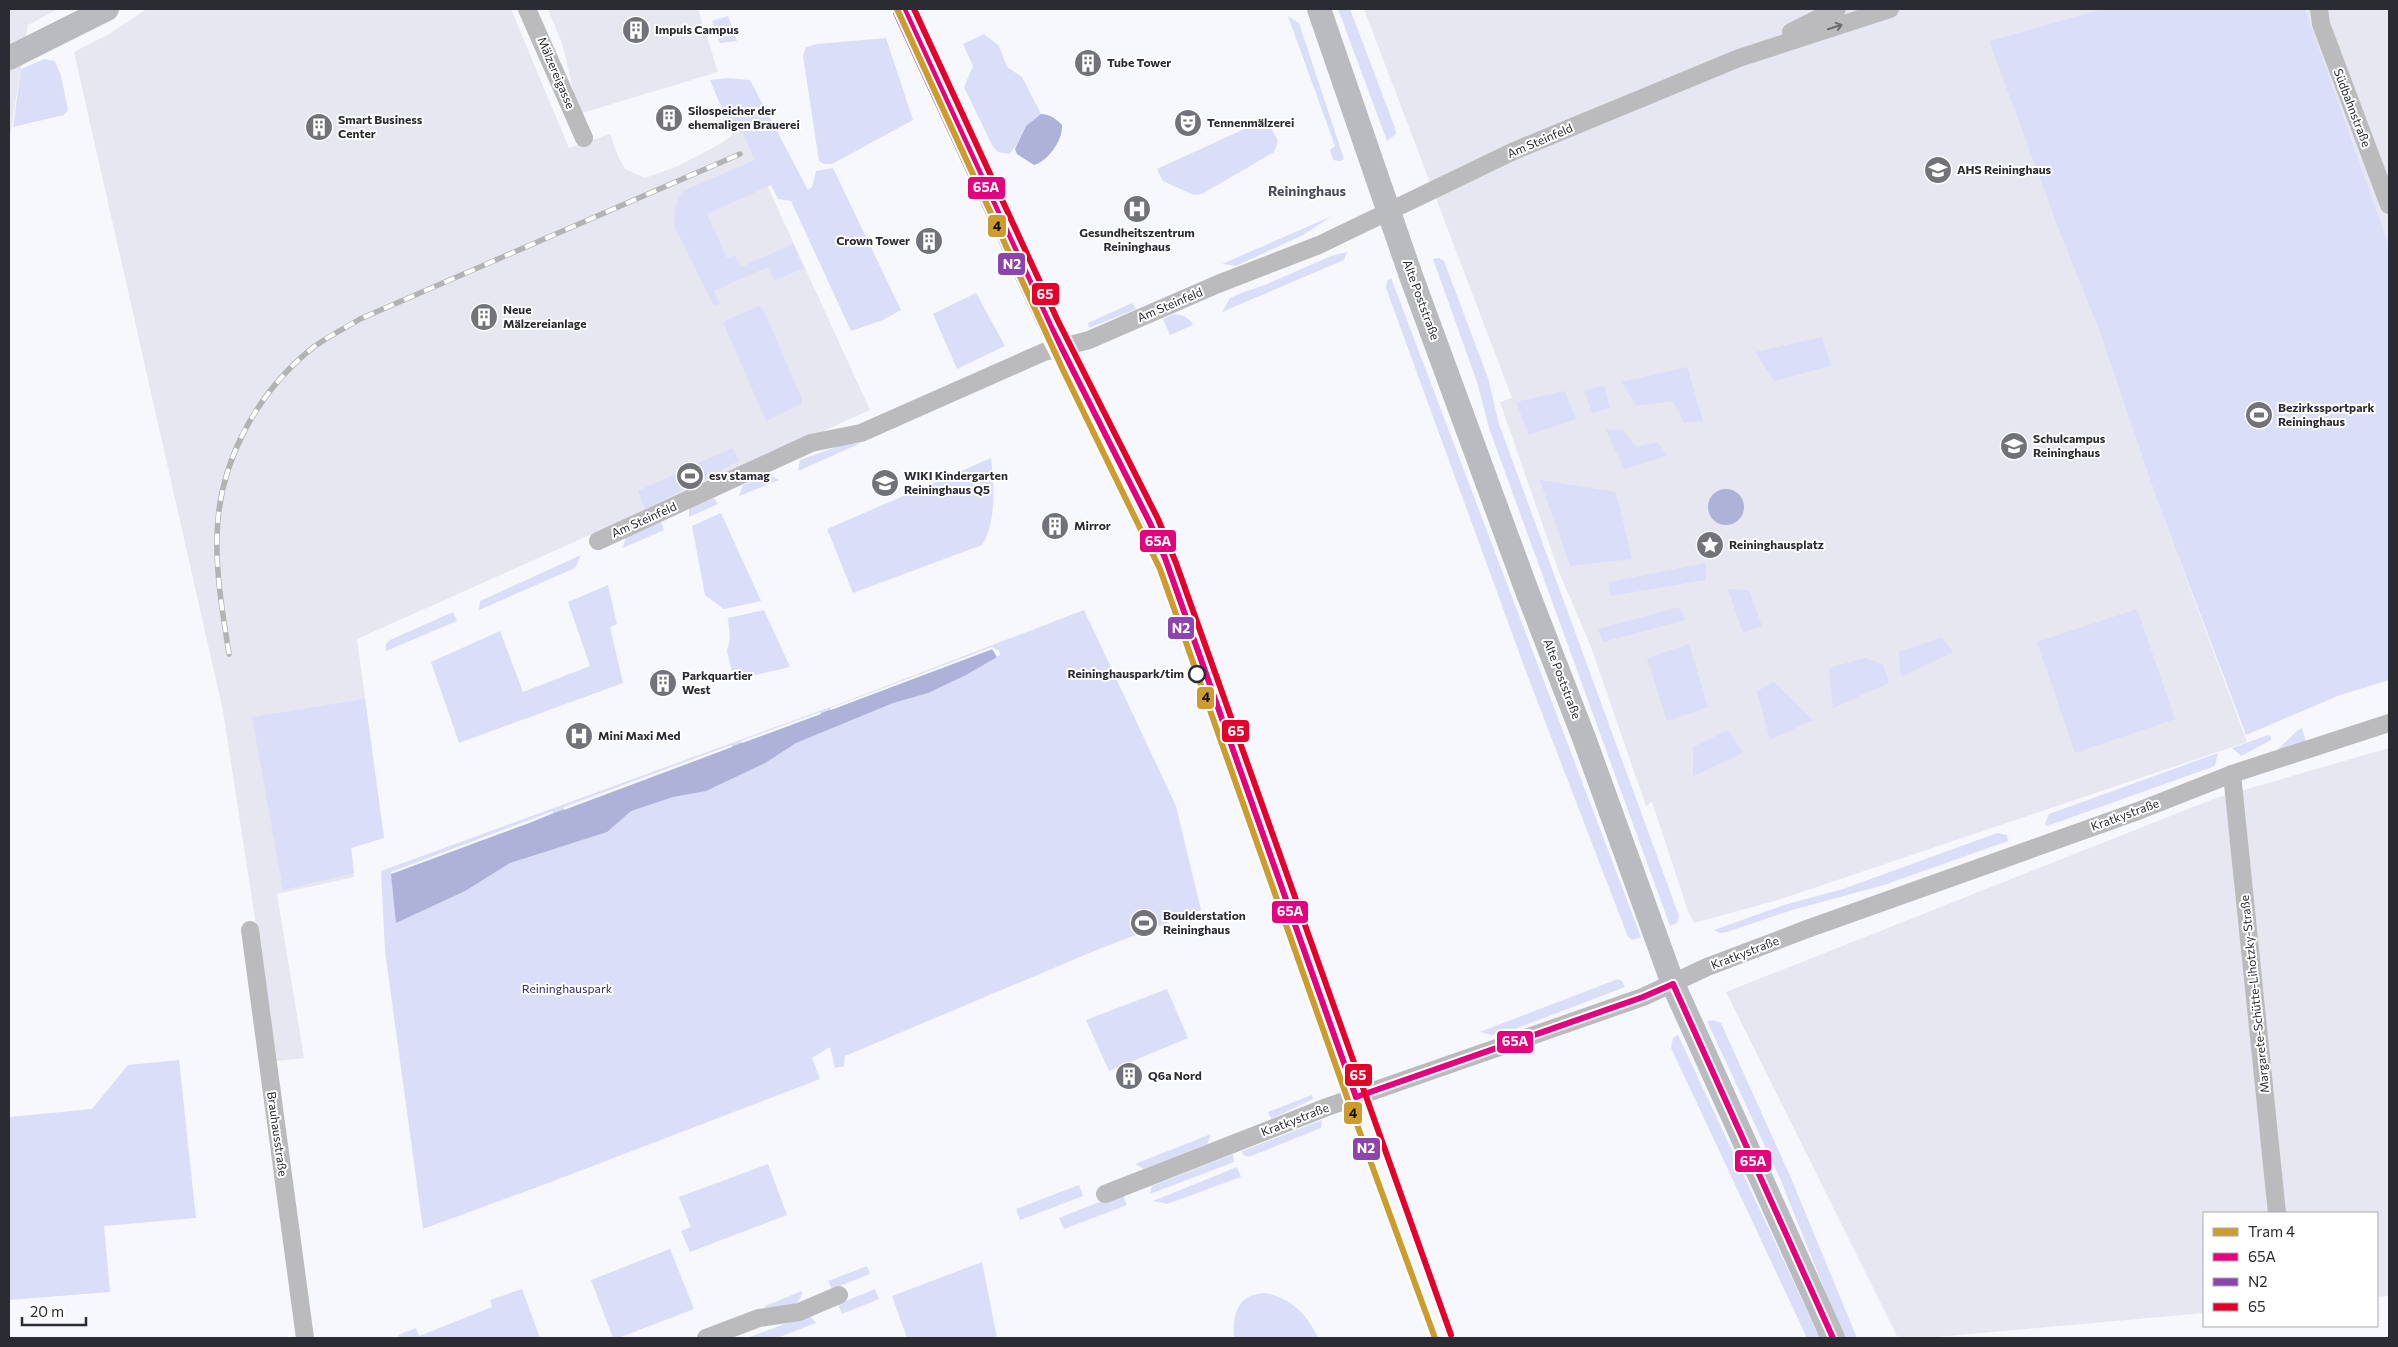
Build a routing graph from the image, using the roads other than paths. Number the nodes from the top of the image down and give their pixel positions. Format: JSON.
{"nodes":[{"id":1,"x":107,"y":9,"type":"edge"},
{"id":2,"x":527,"y":9,"type":"edge"},
{"id":3,"x":1319,"y":9,"type":"edge"},
{"id":4,"x":1836,"y":9,"type":"edge"},
{"id":5,"x":1890,"y":9,"type":"edge"},
{"id":6,"x":2319,"y":9,"type":"edge"},
{"id":7,"x":9,"y":58,"type":"edge"},
{"id":8,"x":1739,"y":58,"type":"junction"},
{"id":9,"x":584,"y":138,"type":"dead end"},
{"id":10,"x":2389,"y":206,"type":"edge"},
{"id":11,"x":1390,"y":211,"type":"junction"},
{"id":12,"x":598,"y":541,"type":"dead end"},
{"id":13,"x":2389,"y":723,"type":"edge"},
{"id":14,"x":2232,"y":774,"type":"junction"},
{"id":15,"x":250,"y":930,"type":"dead end"},
{"id":16,"x":1673,"y":984,"type":"junction"},
{"id":17,"x":1104,"y":1194,"type":"dead end"},
{"id":18,"x":2277,"y":1212,"type":"edge"},
{"id":19,"x":840,"y":1295,"type":"dead end"},
{"id":20,"x":304,"y":1338,"type":"edge"},
{"id":21,"x":706,"y":1338,"type":"edge"},
{"id":22,"x":1832,"y":1338,"type":"edge"}],
"edges":[{"from":1,"to":7,"type":"main road"},
{"from":2,"to":9,"type":"street","name":"Mälzereigasse"},
{"from":3,"to":11,"type":"main road","name":"Alte Poststraße"},
{"from":4,"to":8,"type":"street","name":"Am Steinfeld"},
{"from":8,"to":5,"type":"street","name":"Am Steinfeld","one_way":true},
{"from":6,"to":10,"type":"street","name":"Südbahnstraße"},
{"from":8,"to":11,"type":"street","name":"Am Steinfeld"},
{"from":11,"to":12,"type":"street","name":"Am Steinfeld"},
{"from":11,"to":16,"type":"main road","name":"Alte Poststraße"},
{"from":13,"to":14,"type":"street","name":"Kratkystraße"},
{"from":14,"to":16,"type":"street","name":"Kratkystraße"},
{"from":14,"to":18,"type":"street","name":"Margarete-Schütte-Lihotzky-Straße"},
{"from":15,"to":20,"type":"street","name":"Brauhausstraße"},
{"from":16,"to":17,"type":"street","name":"Kratkystraße"},
{"from":16,"to":22,"type":"main road","name":"Alte Poststraße"},
{"from":19,"to":21,"type":"street"}]}
